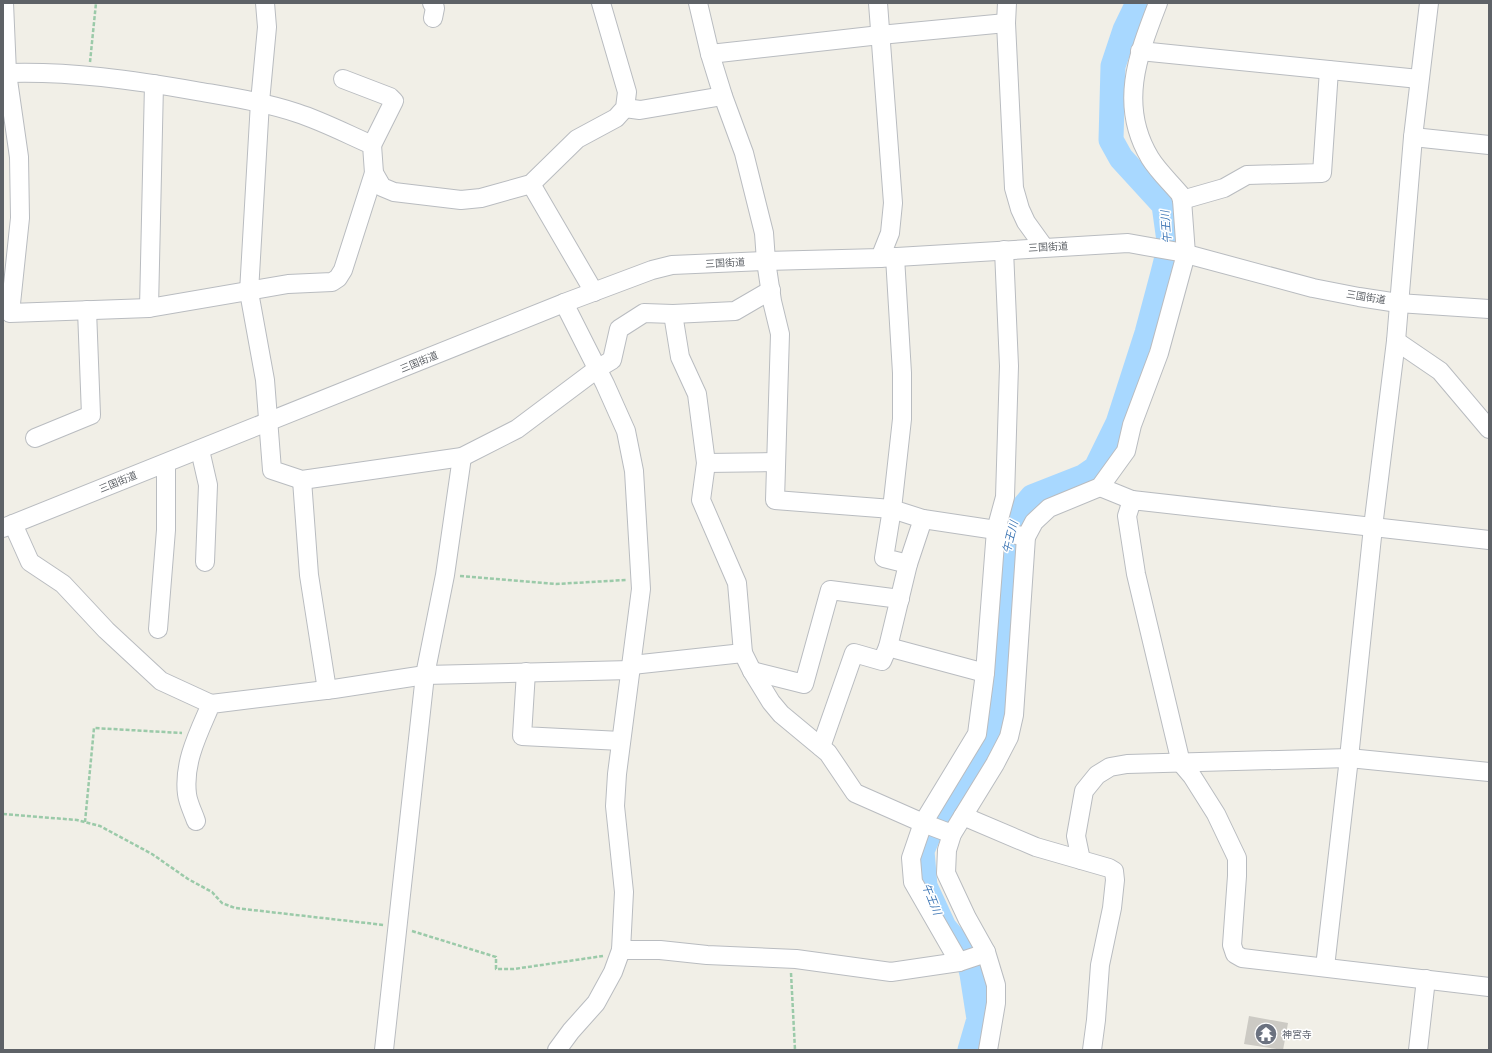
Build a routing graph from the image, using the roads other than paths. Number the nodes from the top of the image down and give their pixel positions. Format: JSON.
{"nodes":[{"id":1,"x":4,"y":3,"type":"edge"},
{"id":2,"x":265,"y":3,"type":"edge"},
{"id":3,"x":601,"y":3,"type":"edge"},
{"id":4,"x":698,"y":3,"type":"edge"},
{"id":5,"x":878,"y":3,"type":"edge"},
{"id":6,"x":1007,"y":3,"type":"edge"},
{"id":7,"x":1158,"y":3,"type":"edge"},
{"id":8,"x":1429,"y":3,"type":"edge"},
{"id":9,"x":1006,"y":23,"type":"junction"},
{"id":10,"x":880,"y":35,"type":"junction"},
{"id":11,"x":1140,"y":51,"type":"junction"},
{"id":12,"x":710,"y":54,"type":"junction"},
{"id":13,"x":1329,"y":70,"type":"junction"},
{"id":14,"x":5,"y":74,"type":"edge"},
{"id":15,"x":343,"y":79,"type":"dead end"},
{"id":16,"x":1419,"y":80,"type":"junction"},
{"id":17,"x":154,"y":84,"type":"junction"},
{"id":18,"x":723,"y":96,"type":"junction"},
{"id":19,"x":260,"y":102,"type":"junction"},
{"id":20,"x":625,"y":108,"type":"junction"},
{"id":21,"x":1413,"y":137,"type":"junction"},
{"id":22,"x":372,"y":145,"type":"junction"},
{"id":23,"x":1489,"y":145,"type":"edge"},
{"id":24,"x":374,"y":173,"type":"junction"},
{"id":25,"x":531,"y":184,"type":"junction"},
{"id":26,"x":1182,"y":200,"type":"junction"},
{"id":27,"x":1044,"y":247,"type":"junction"},
{"id":28,"x":1004,"y":250,"type":"junction"},
{"id":29,"x":1182,"y":253,"type":"junction"},
{"id":30,"x":887,"y":258,"type":"junction"},
{"id":31,"x":766,"y":261,"type":"junction"},
{"id":32,"x":771,"y":290,"type":"junction"},
{"id":33,"x":249,"y":292,"type":"junction"},
{"id":34,"x":594,"y":292,"type":"junction"},
{"id":35,"x":1398,"y":302,"type":"junction"},
{"id":36,"x":564,"y":303,"type":"junction"},
{"id":37,"x":149,"y":308,"type":"junction"},
{"id":38,"x":1489,"y":309,"type":"edge"},
{"id":39,"x":87,"y":310,"type":"junction"},
{"id":40,"x":6,"y":313,"type":"edge"},
{"id":41,"x":673,"y":314,"type":"junction"},
{"id":42,"x":1396,"y":341,"type":"junction"},
{"id":43,"x":597,"y":369,"type":"junction"},
{"id":44,"x":269,"y":422,"type":"junction"},
{"id":45,"x":1489,"y":429,"type":"edge"},
{"id":46,"x":35,"y":438,"type":"dead end"},
{"id":47,"x":200,"y":450,"type":"junction"},
{"id":48,"x":462,"y":456,"type":"junction"},
{"id":49,"x":776,"y":462,"type":"junction"},
{"id":50,"x":706,"y":463,"type":"junction"},
{"id":51,"x":166,"y":464,"type":"junction"},
{"id":52,"x":302,"y":480,"type":"junction"},
{"id":53,"x":1100,"y":488,"type":"junction"},
{"id":54,"x":1132,"y":500,"type":"junction"},
{"id":55,"x":892,"y":509,"type":"junction"},
{"id":56,"x":923,"y":519,"type":"junction"},
{"id":57,"x":8,"y":526,"type":"edge"},
{"id":58,"x":1373,"y":527,"type":"junction"},
{"id":59,"x":996,"y":530,"type":"junction"},
{"id":60,"x":1024,"y":536,"type":"junction"},
{"id":61,"x":1489,"y":540,"type":"edge"},
{"id":62,"x":205,"y":562,"type":"dead end"},
{"id":63,"x":908,"y":564,"type":"junction"},
{"id":64,"x":900,"y":599,"type":"junction"},
{"id":65,"x":158,"y":629,"type":"dead end"},
{"id":66,"x":888,"y":647,"type":"junction"},
{"id":67,"x":743,"y":653,"type":"junction"},
{"id":68,"x":632,"y":667,"type":"junction"},
{"id":69,"x":752,"y":671,"type":"junction"},
{"id":70,"x":526,"y":672,"type":"junction"},
{"id":71,"x":985,"y":673,"type":"junction"},
{"id":72,"x":425,"y":675,"type":"junction"},
{"id":73,"x":327,"y":690,"type":"junction"},
{"id":74,"x":211,"y":704,"type":"junction"},
{"id":75,"x":622,"y":741,"type":"junction"},
{"id":76,"x":821,"y":747,"type":"junction"},
{"id":77,"x":1349,"y":758,"type":"junction"},
{"id":78,"x":1181,"y":763,"type":"junction"},
{"id":79,"x":1489,"y":772,"type":"edge"},
{"id":80,"x":963,"y":816,"type":"junction"},
{"id":81,"x":196,"y":821,"type":"dead end"},
{"id":82,"x":923,"y":823,"type":"junction"},
{"id":83,"x":949,"y":832,"type":"junction"},
{"id":84,"x":1081,"y":860,"type":"junction"},
{"id":85,"x":620,"y":952,"type":"junction"},
{"id":86,"x":984,"y":953,"type":"junction"},
{"id":87,"x":959,"y":962,"type":"junction"},
{"id":88,"x":1325,"y":967,"type":"junction"},
{"id":89,"x":1426,"y":979,"type":"junction"},
{"id":90,"x":1489,"y":987,"type":"edge"},
{"id":91,"x":384,"y":1050,"type":"edge"},
{"id":92,"x":557,"y":1050,"type":"edge"},
{"id":93,"x":988,"y":1050,"type":"edge"},
{"id":94,"x":1092,"y":1050,"type":"edge"},
{"id":95,"x":1418,"y":1050,"type":"edge"}],
"edges":[{"from":1,"to":14,"type":"street"},
{"from":2,"to":19,"type":"street"},
{"from":3,"to":20,"type":"street"},
{"from":4,"to":12,"type":"street"},
{"from":5,"to":10,"type":"street"},
{"from":6,"to":9,"type":"street"},
{"from":7,"to":11,"type":"street"},
{"from":8,"to":16,"type":"street"},
{"from":9,"to":10,"type":"street"},
{"from":9,"to":27,"type":"street"},
{"from":10,"to":12,"type":"street"},
{"from":10,"to":30,"type":"street"},
{"from":11,"to":13,"type":"street"},
{"from":11,"to":26,"type":"street"},
{"from":12,"to":18,"type":"street"},
{"from":13,"to":16,"type":"street"},
{"from":13,"to":26,"type":"street"},
{"from":14,"to":17,"type":"street"},
{"from":14,"to":40,"type":"street"},
{"from":15,"to":22,"type":"street"},
{"from":16,"to":21,"type":"street"},
{"from":17,"to":19,"type":"street"},
{"from":17,"to":37,"type":"street"},
{"from":18,"to":20,"type":"street"},
{"from":18,"to":31,"type":"street"},
{"from":19,"to":22,"type":"street"},
{"from":19,"to":33,"type":"street"},
{"from":20,"to":25,"type":"street"},
{"from":21,"to":23,"type":"street"},
{"from":21,"to":35,"type":"street"},
{"from":22,"to":24,"type":"street"},
{"from":24,"to":25,"type":"street"},
{"from":24,"to":33,"type":"street"},
{"from":25,"to":34,"type":"street"},
{"from":26,"to":29,"type":"street"},
{"from":27,"to":28,"type":"street","name":"三国街道"},
{"from":27,"to":29,"type":"street","name":"三国街道"},
{"from":28,"to":30,"type":"street","name":"三国街道"},
{"from":28,"to":59,"type":"street"},
{"from":29,"to":35,"type":"street","name":"三国街道"},
{"from":29,"to":53,"type":"street"},
{"from":30,"to":31,"type":"street","name":"三国街道"},
{"from":30,"to":55,"type":"street"},
{"from":31,"to":32,"type":"street"},
{"from":31,"to":34,"type":"street","name":"三国街道"},
{"from":32,"to":41,"type":"street"},
{"from":32,"to":49,"type":"street"},
{"from":33,"to":37,"type":"street"},
{"from":33,"to":44,"type":"street"},
{"from":34,"to":36,"type":"street","name":"三国街道"},
{"from":35,"to":38,"type":"street","name":"三国街道"},
{"from":35,"to":42,"type":"street"},
{"from":36,"to":43,"type":"street"},
{"from":36,"to":44,"type":"street","name":"三国街道"},
{"from":37,"to":39,"type":"street"},
{"from":39,"to":40,"type":"street"},
{"from":39,"to":46,"type":"street"},
{"from":41,"to":43,"type":"street"},
{"from":41,"to":50,"type":"street"},
{"from":42,"to":45,"type":"street"},
{"from":42,"to":58,"type":"street"},
{"from":43,"to":48,"type":"street"},
{"from":43,"to":68,"type":"street"},
{"from":44,"to":47,"type":"street","name":"三国街道"},
{"from":44,"to":52,"type":"street"},
{"from":47,"to":51,"type":"street","name":"三国街道"},
{"from":47,"to":62,"type":"street"},
{"from":48,"to":52,"type":"street"},
{"from":48,"to":72,"type":"street"},
{"from":49,"to":50,"type":"street"},
{"from":49,"to":55,"type":"street"},
{"from":50,"to":67,"type":"street"},
{"from":51,"to":57,"type":"street","name":"三国街道"},
{"from":51,"to":65,"type":"street"},
{"from":52,"to":73,"type":"street"},
{"from":53,"to":54,"type":"street"},
{"from":53,"to":60,"type":"street"},
{"from":54,"to":58,"type":"street"},
{"from":54,"to":78,"type":"street"},
{"from":55,"to":56,"type":"street"},
{"from":55,"to":63,"type":"street"},
{"from":56,"to":59,"type":"street"},
{"from":56,"to":63,"type":"street"},
{"from":57,"to":74,"type":"street"},
{"from":58,"to":61,"type":"street"},
{"from":58,"to":77,"type":"street"},
{"from":59,"to":60,"type":"street"},
{"from":59,"to":71,"type":"street"},
{"from":60,"to":80,"type":"street"},
{"from":63,"to":64,"type":"street"},
{"from":64,"to":66,"type":"street"},
{"from":64,"to":69,"type":"street"},
{"from":66,"to":71,"type":"street"},
{"from":66,"to":76,"type":"street"},
{"from":67,"to":68,"type":"street"},
{"from":67,"to":69,"type":"street"},
{"from":68,"to":70,"type":"street"},
{"from":68,"to":75,"type":"street"},
{"from":69,"to":76,"type":"street"},
{"from":70,"to":72,"type":"street"},
{"from":70,"to":75,"type":"street"},
{"from":71,"to":82,"type":"street"},
{"from":72,"to":73,"type":"street"},
{"from":72,"to":91,"type":"street"},
{"from":73,"to":74,"type":"street"},
{"from":74,"to":81,"type":"street"},
{"from":75,"to":85,"type":"street"},
{"from":76,"to":82,"type":"street"},
{"from":77,"to":78,"type":"street"},
{"from":77,"to":79,"type":"street"},
{"from":77,"to":88,"type":"street"},
{"from":78,"to":84,"type":"street"},
{"from":78,"to":88,"type":"street"},
{"from":80,"to":83,"type":"street"},
{"from":80,"to":84,"type":"street"},
{"from":82,"to":83,"type":"street"},
{"from":82,"to":87,"type":"street"},
{"from":83,"to":86,"type":"street"},
{"from":84,"to":94,"type":"street"},
{"from":85,"to":87,"type":"street"},
{"from":85,"to":92,"type":"street"},
{"from":86,"to":87,"type":"street"},
{"from":86,"to":93,"type":"street"},
{"from":88,"to":89,"type":"street"},
{"from":89,"to":90,"type":"street"},
{"from":89,"to":95,"type":"street"}]}
